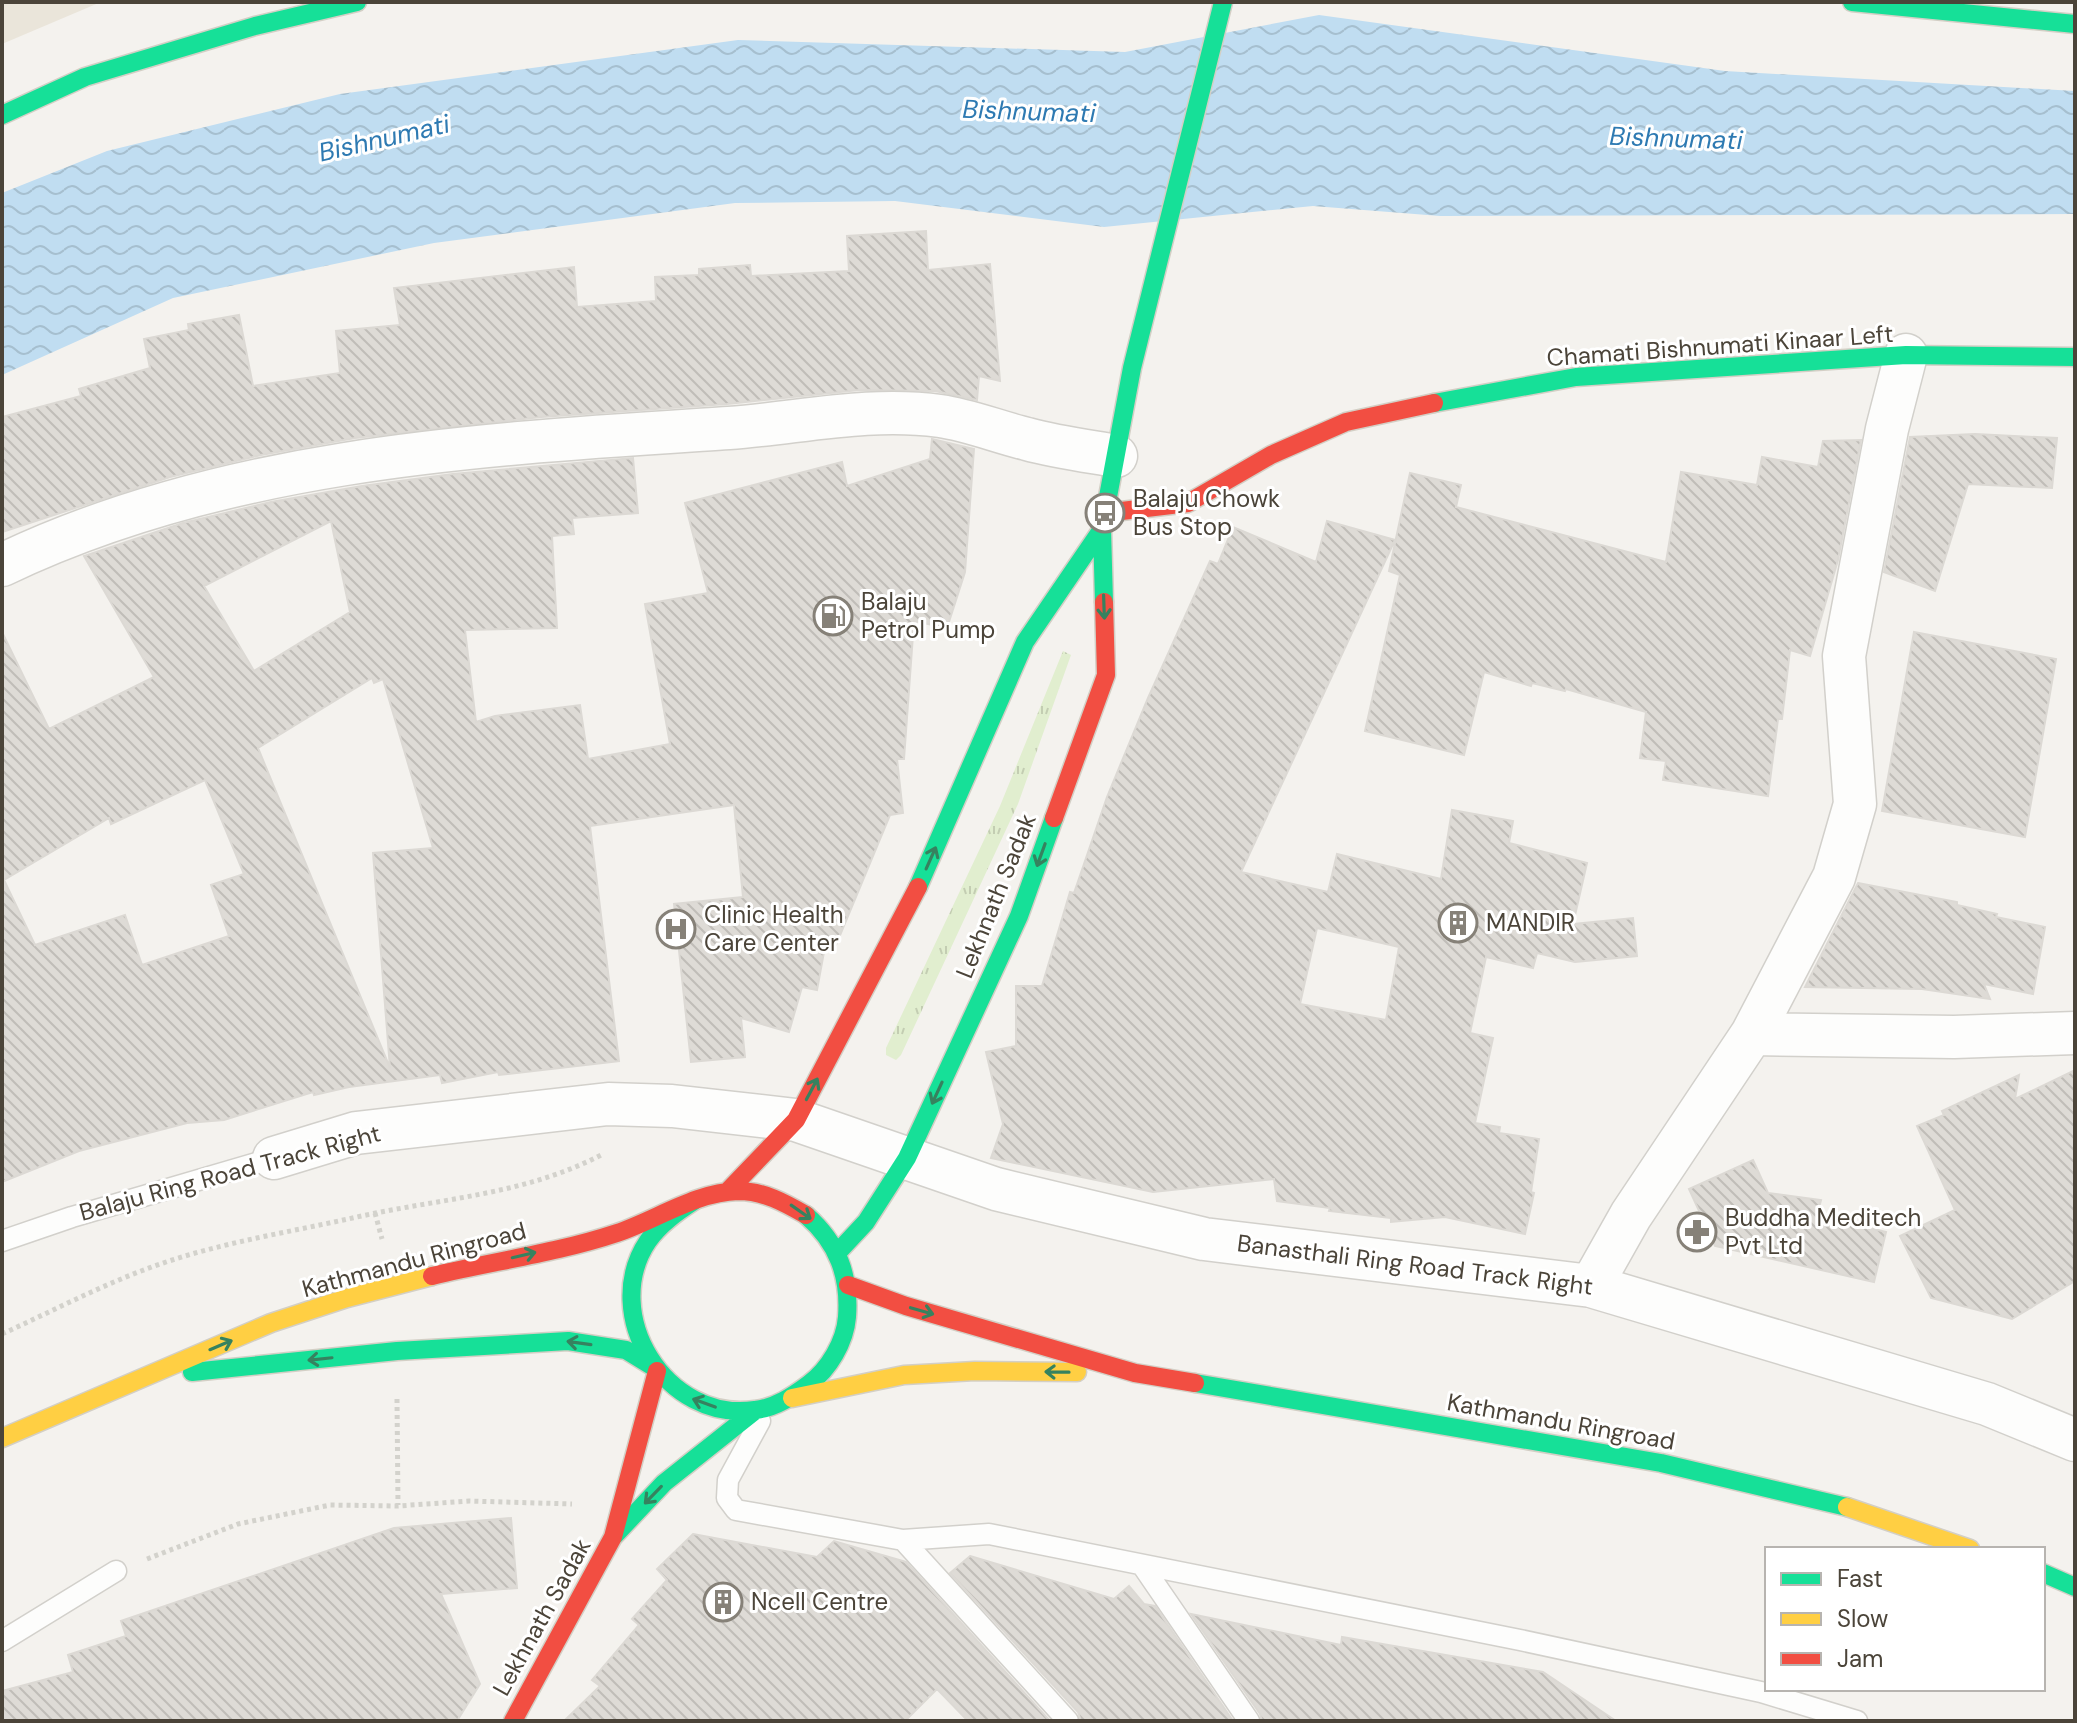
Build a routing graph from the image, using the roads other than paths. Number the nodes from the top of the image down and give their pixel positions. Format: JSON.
{"nodes":[{"id":1,"x":357,"y":2,"type":"edge"},
{"id":2,"x":1223,"y":2,"type":"edge"},
{"id":3,"x":1852,"y":2,"type":"edge"},
{"id":4,"x":2075,"y":24,"type":"edge"},
{"id":5,"x":2,"y":115,"type":"edge"},
{"id":6,"x":1906,"y":355,"type":"junction"},
{"id":7,"x":2075,"y":357,"type":"edge"},
{"id":8,"x":1116,"y":456,"type":"junction"},
{"id":9,"x":1103,"y":521,"type":"junction"},
{"id":10,"x":2,"y":565,"type":"edge"},
{"id":11,"x":2075,"y":1033,"type":"edge"},
{"id":12,"x":1752,"y":1034,"type":"junction"},
{"id":13,"x":796,"y":1120,"type":"junction"},
{"id":14,"x":274,"y":1158,"type":"joint"},
{"id":15,"x":907,"y":1158,"type":"junction"},
{"id":16,"x":727,"y":1192,"type":"junction"},
{"id":17,"x":694,"y":1201,"type":"junction"},
{"id":18,"x":2,"y":1241,"type":"edge"},
{"id":19,"x":838,"y":1252,"type":"junction"},
{"id":20,"x":848,"y":1285,"type":"junction"},
{"id":21,"x":1591,"y":1286,"type":"junction"},
{"id":22,"x":654,"y":1369,"type":"junction"},
{"id":23,"x":1135,"y":1373,"type":"junction"},
{"id":24,"x":150,"y":1376,"type":"junction"},
{"id":25,"x":790,"y":1399,"type":"junction"},
{"id":26,"x":762,"y":1408,"type":"junction"},
{"id":27,"x":2,"y":1438,"type":"edge"},
{"id":28,"x":2075,"y":1440,"type":"edge"},
{"id":29,"x":613,"y":1537,"type":"junction"},
{"id":30,"x":903,"y":1540,"type":"junction"},
{"id":31,"x":1964,"y":1547,"type":"edge"},
{"id":32,"x":1142,"y":1565,"type":"junction"},
{"id":33,"x":116,"y":1571,"type":"road end"},
{"id":34,"x":2045,"y":1574,"type":"edge"},
{"id":35,"x":2075,"y":1587,"type":"edge"},
{"id":36,"x":2,"y":1641,"type":"edge"},
{"id":37,"x":513,"y":1721,"type":"edge"},
{"id":38,"x":1068,"y":1721,"type":"edge"},
{"id":39,"x":1249,"y":1721,"type":"edge"},
{"id":40,"x":1857,"y":1721,"type":"edge"}],
"edges":[{"from":1,"to":5,"type":"main road"},
{"from":2,"to":8,"type":"main road","name":"Lekhnath Sadak"},
{"from":3,"to":4,"type":"main road"},
{"from":6,"to":7,"type":"main road","name":"Chamati Bishnumati Kinaar Left"},
{"from":6,"to":9,"type":"main road","name":"Chamati Bishnumati Kinaar Left"},
{"from":6,"to":12,"type":"street"},
{"from":8,"to":9,"type":"main road","name":"Lekhnath Sadak"},
{"from":8,"to":10,"type":"street"},
{"from":13,"to":9,"type":"main road","name":"Lekhnath Sadak","one_way":true},
{"from":9,"to":15,"type":"main road","name":"Lekhnath Sadak","one_way":true},
{"from":11,"to":12,"type":"street"},
{"from":12,"to":21,"type":"street"},
{"from":13,"to":14,"type":"street","name":"Balaju Ring Road Track Right"},
{"from":13,"to":15,"type":"street","name":"Banasthali Ring Road Track Right"},
{"from":13,"to":16,"type":"main road","name":"Lekhnath Sadak"},
{"from":14,"to":18,"type":"lane","name":"Balaju Ring Road Track Right"},
{"from":15,"to":19,"type":"main road","name":"Lekhnath Sadak"},
{"from":15,"to":21,"type":"street","name":"Banasthali Ring Road Track Right"},
{"from":16,"to":17,"type":"main road","name":"Kathmandu Ringroad"},
{"from":16,"to":19,"type":"main road","name":"Kathmandu Ringroad","one_way":true},
{"from":17,"to":22,"type":"main road","name":"Kathmandu Ringroad"},
{"from":24,"to":17,"type":"main road","name":"Kathmandu Ringroad","one_way":true},
{"from":19,"to":20,"type":"main road","name":"Kathmandu Ringroad"},
{"from":20,"to":23,"type":"main road","name":"Kathmandu Ringroad","one_way":true},
{"from":20,"to":25,"type":"main road","name":"Kathmandu Ringroad"},
{"from":21,"to":28,"type":"street","name":"Banasthali Ring Road Track Right"},
{"from":22,"to":24,"type":"main road","name":"Kathmandu Ringroad","one_way":true},
{"from":26,"to":22,"type":"main road","name":"Kathmandu Ringroad","one_way":true},
{"from":22,"to":29,"type":"main road","name":"Lekhnath Sadak"},
{"from":23,"to":25,"type":"main road","name":"Kathmandu Ringroad","one_way":true},
{"from":23,"to":31,"type":"main road","name":"Kathmandu Ringroad"},
{"from":24,"to":27,"type":"main road","name":"Kathmandu Ringroad"},
{"from":25,"to":26,"type":"main road","name":"Kathmandu Ringroad"},
{"from":26,"to":29,"type":"main road","name":"Lekhnath Sadak","one_way":true},
{"from":26,"to":30,"type":"lane"},
{"from":29,"to":37,"type":"main road","name":"Lekhnath Sadak"},
{"from":30,"to":32,"type":"lane"},
{"from":30,"to":38,"type":"lane"},
{"from":32,"to":39,"type":"lane"},
{"from":32,"to":40,"type":"lane"},
{"from":33,"to":36,"type":"lane"},
{"from":34,"to":35,"type":"main road"}]}
